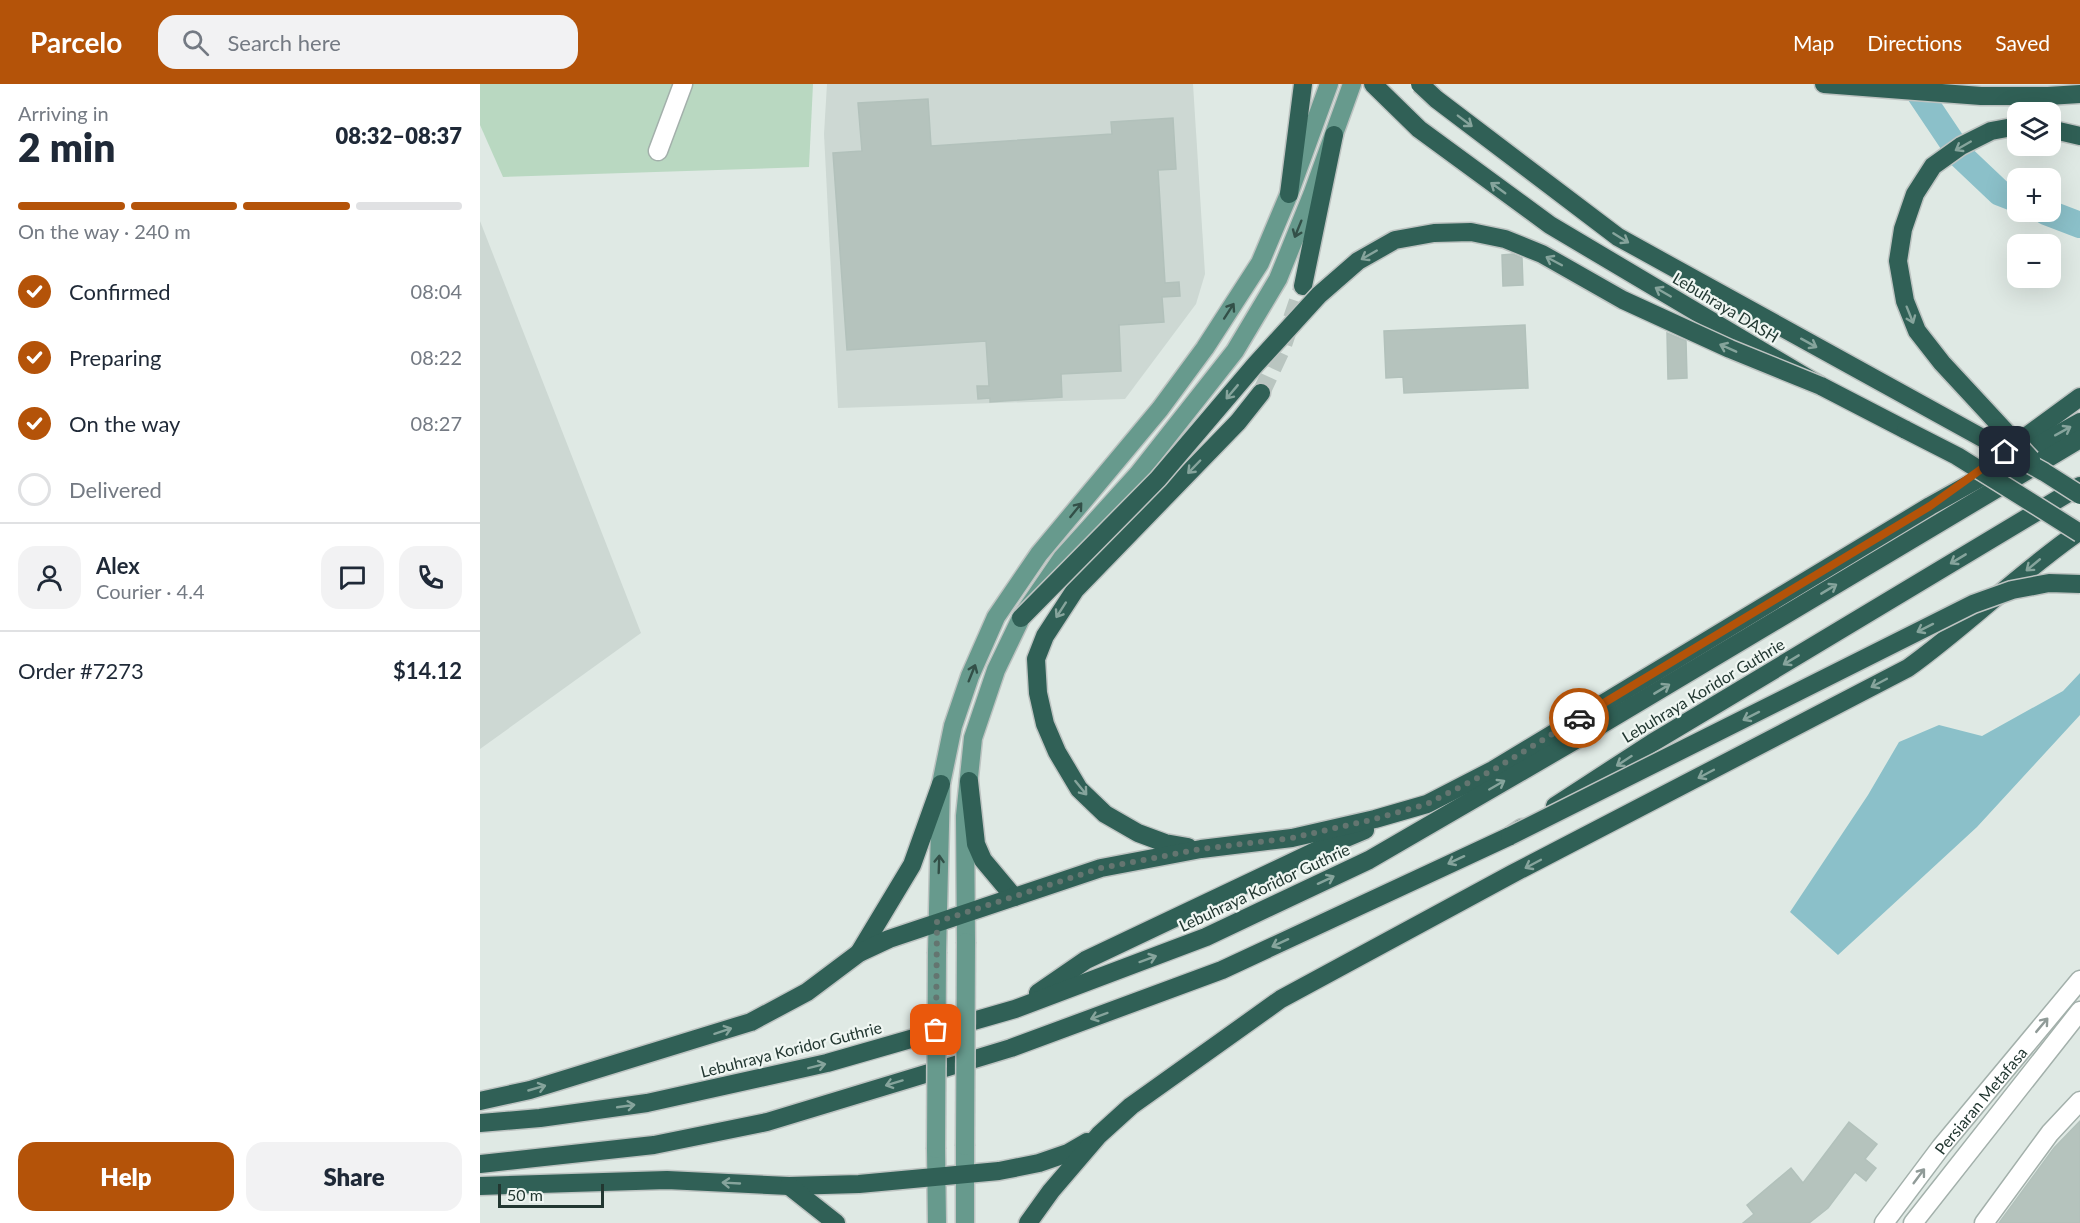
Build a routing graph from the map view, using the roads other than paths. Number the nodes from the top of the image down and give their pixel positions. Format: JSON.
{"nodes":[{"id":1,"x":683,"y":84,"type":"edge"},
{"id":2,"x":1303,"y":84,"type":"edge"},
{"id":3,"x":1329,"y":84,"type":"edge"},
{"id":4,"x":1352,"y":84,"type":"edge"},
{"id":5,"x":1373,"y":84,"type":"edge"},
{"id":6,"x":1420,"y":84,"type":"edge"},
{"id":7,"x":1824,"y":84,"type":"edge"},
{"id":8,"x":2080,"y":94,"type":"edge"},
{"id":9,"x":2007,"y":128,"type":"edge"},
{"id":10,"x":2061,"y":132,"type":"edge"},
{"id":11,"x":1334,"y":135,"type":"junction"},
{"id":12,"x":2080,"y":136,"type":"edge"},
{"id":13,"x":658,"y":151,"type":"dead end"},
{"id":14,"x":1289,"y":194,"type":"junction"},
{"id":15,"x":1303,"y":286,"type":"tunnel mouth"},
{"id":16,"x":1821,"y":386,"type":"junction"},
{"id":17,"x":1261,"y":393,"type":"tunnel mouth"},
{"id":18,"x":2080,"y":397,"type":"edge"},
{"id":19,"x":2080,"y":422,"type":"edge"},
{"id":20,"x":2080,"y":439,"type":"edge"},
{"id":21,"x":2044,"y":472,"type":"junction"},
{"id":22,"x":2080,"y":486,"type":"edge"},
{"id":23,"x":2080,"y":495,"type":"edge"},
{"id":24,"x":1930,"y":506,"type":"junction"},
{"id":25,"x":2080,"y":532,"type":"edge"},
{"id":26,"x":2080,"y":584,"type":"edge"},
{"id":27,"x":1021,"y":618,"type":"junction"},
{"id":28,"x":969,"y":781,"type":"junction"},
{"id":29,"x":941,"y":784,"type":"junction"},
{"id":30,"x":1427,"y":804,"type":"junction"},
{"id":31,"x":1510,"y":836,"type":"junction"},
{"id":32,"x":1201,"y":849,"type":"junction"},
{"id":33,"x":1014,"y":897,"type":"junction"},
{"id":34,"x":965,"y":914,"type":"junction"},
{"id":35,"x":937,"y":922,"type":"junction"},
{"id":36,"x":859,"y":953,"type":"junction"},
{"id":37,"x":2080,"y":980,"type":"edge"},
{"id":38,"x":1015,"y":1009,"type":"junction"},
{"id":39,"x":2080,"y":1011,"type":"edge"},
{"id":40,"x":480,"y":1101,"type":"edge"},
{"id":41,"x":2080,"y":1101,"type":"edge"},
{"id":42,"x":480,"y":1124,"type":"edge"},
{"id":43,"x":1100,"y":1135,"type":"junction"},
{"id":44,"x":480,"y":1164,"type":"edge"},
{"id":45,"x":964,"y":1174,"type":"junction"},
{"id":46,"x":936,"y":1177,"type":"junction"},
{"id":47,"x":480,"y":1186,"type":"edge"},
{"id":48,"x":789,"y":1186,"type":"junction"},
{"id":49,"x":836,"y":1223,"type":"edge"},
{"id":50,"x":937,"y":1223,"type":"edge"},
{"id":51,"x":965,"y":1223,"type":"edge"},
{"id":52,"x":1028,"y":1223,"type":"edge"},
{"id":53,"x":1884,"y":1223,"type":"edge"},
{"id":54,"x":1913,"y":1223,"type":"edge"},
{"id":55,"x":1984,"y":1223,"type":"edge"}],
"edges":[{"from":1,"to":13,"type":"street"},
{"from":2,"to":14,"type":"highway"},
{"from":3,"to":14,"type":"main road"},
{"from":4,"to":11,"type":"main road"},
{"from":16,"to":5,"type":"highway","name":"Lebuhraya DASH","one_way":true,"bridge":true},
{"from":6,"to":21,"type":"highway","name":"Lebuhraya DASH","one_way":true,"bridge":true},
{"from":7,"to":8,"type":"highway"},
{"from":9,"to":21,"type":"highway","one_way":true,"bridge":true},
{"from":10,"to":12,"type":"highway"},
{"from":11,"to":15,"type":"highway"},
{"from":11,"to":27,"type":"main road","one_way":true},
{"from":29,"to":14,"type":"main road","one_way":true},
{"from":16,"to":25,"type":"highway","name":"Lebuhraya DASH","bridge":true},
{"from":16,"to":27,"type":"highway","one_way":true,"bridge":true},
{"from":17,"to":32,"type":"highway","one_way":true},
{"from":18,"to":24,"type":"highway"},
{"from":24,"to":19,"type":"highway","one_way":true},
{"from":38,"to":20,"type":"highway","name":"Lebuhraya Koridor Guthrie","one_way":true},
{"from":21,"to":23,"type":"highway","name":"Lebuhraya DASH","bridge":true},
{"from":22,"to":31,"type":"highway","name":"Lebuhraya Koridor Guthrie","one_way":true},
{"from":24,"to":30,"type":"highway"},
{"from":25,"to":43,"type":"highway","one_way":true},
{"from":26,"to":31,"type":"highway","one_way":true,"bridge":true},
{"from":27,"to":28,"type":"main road"},
{"from":28,"to":33,"type":"highway"},
{"from":28,"to":34,"type":"main road"},
{"from":35,"to":29,"type":"main road","one_way":true},
{"from":29,"to":36,"type":"highway"},
{"from":30,"to":32,"type":"highway"},
{"from":30,"to":38,"type":"highway"},
{"from":31,"to":44,"type":"highway","name":"Lebuhraya Koridor Guthrie","one_way":true},
{"from":32,"to":33,"type":"highway"},
{"from":33,"to":34,"type":"highway"},
{"from":34,"to":35,"type":"highway"},
{"from":34,"to":45,"type":"main road","bridge":true},
{"from":35,"to":36,"type":"highway"},
{"from":35,"to":46,"type":"main road","bridge":true},
{"from":40,"to":36,"type":"highway","one_way":true},
{"from":53,"to":37,"type":"street","name":"Persiaran Metafasa","one_way":true},
{"from":42,"to":38,"type":"highway","name":"Lebuhraya Koridor Guthrie","one_way":true},
{"from":39,"to":54,"type":"street","name":"Persiaran Metafasa"},
{"from":41,"to":55,"type":"street"},
{"from":43,"to":45,"type":"highway"},
{"from":43,"to":52,"type":"highway"},
{"from":45,"to":46,"type":"highway"},
{"from":45,"to":51,"type":"main road"},
{"from":46,"to":48,"type":"highway"},
{"from":46,"to":50,"type":"main road"},
{"from":48,"to":47,"type":"highway","one_way":true},
{"from":48,"to":49,"type":"highway"}]}
